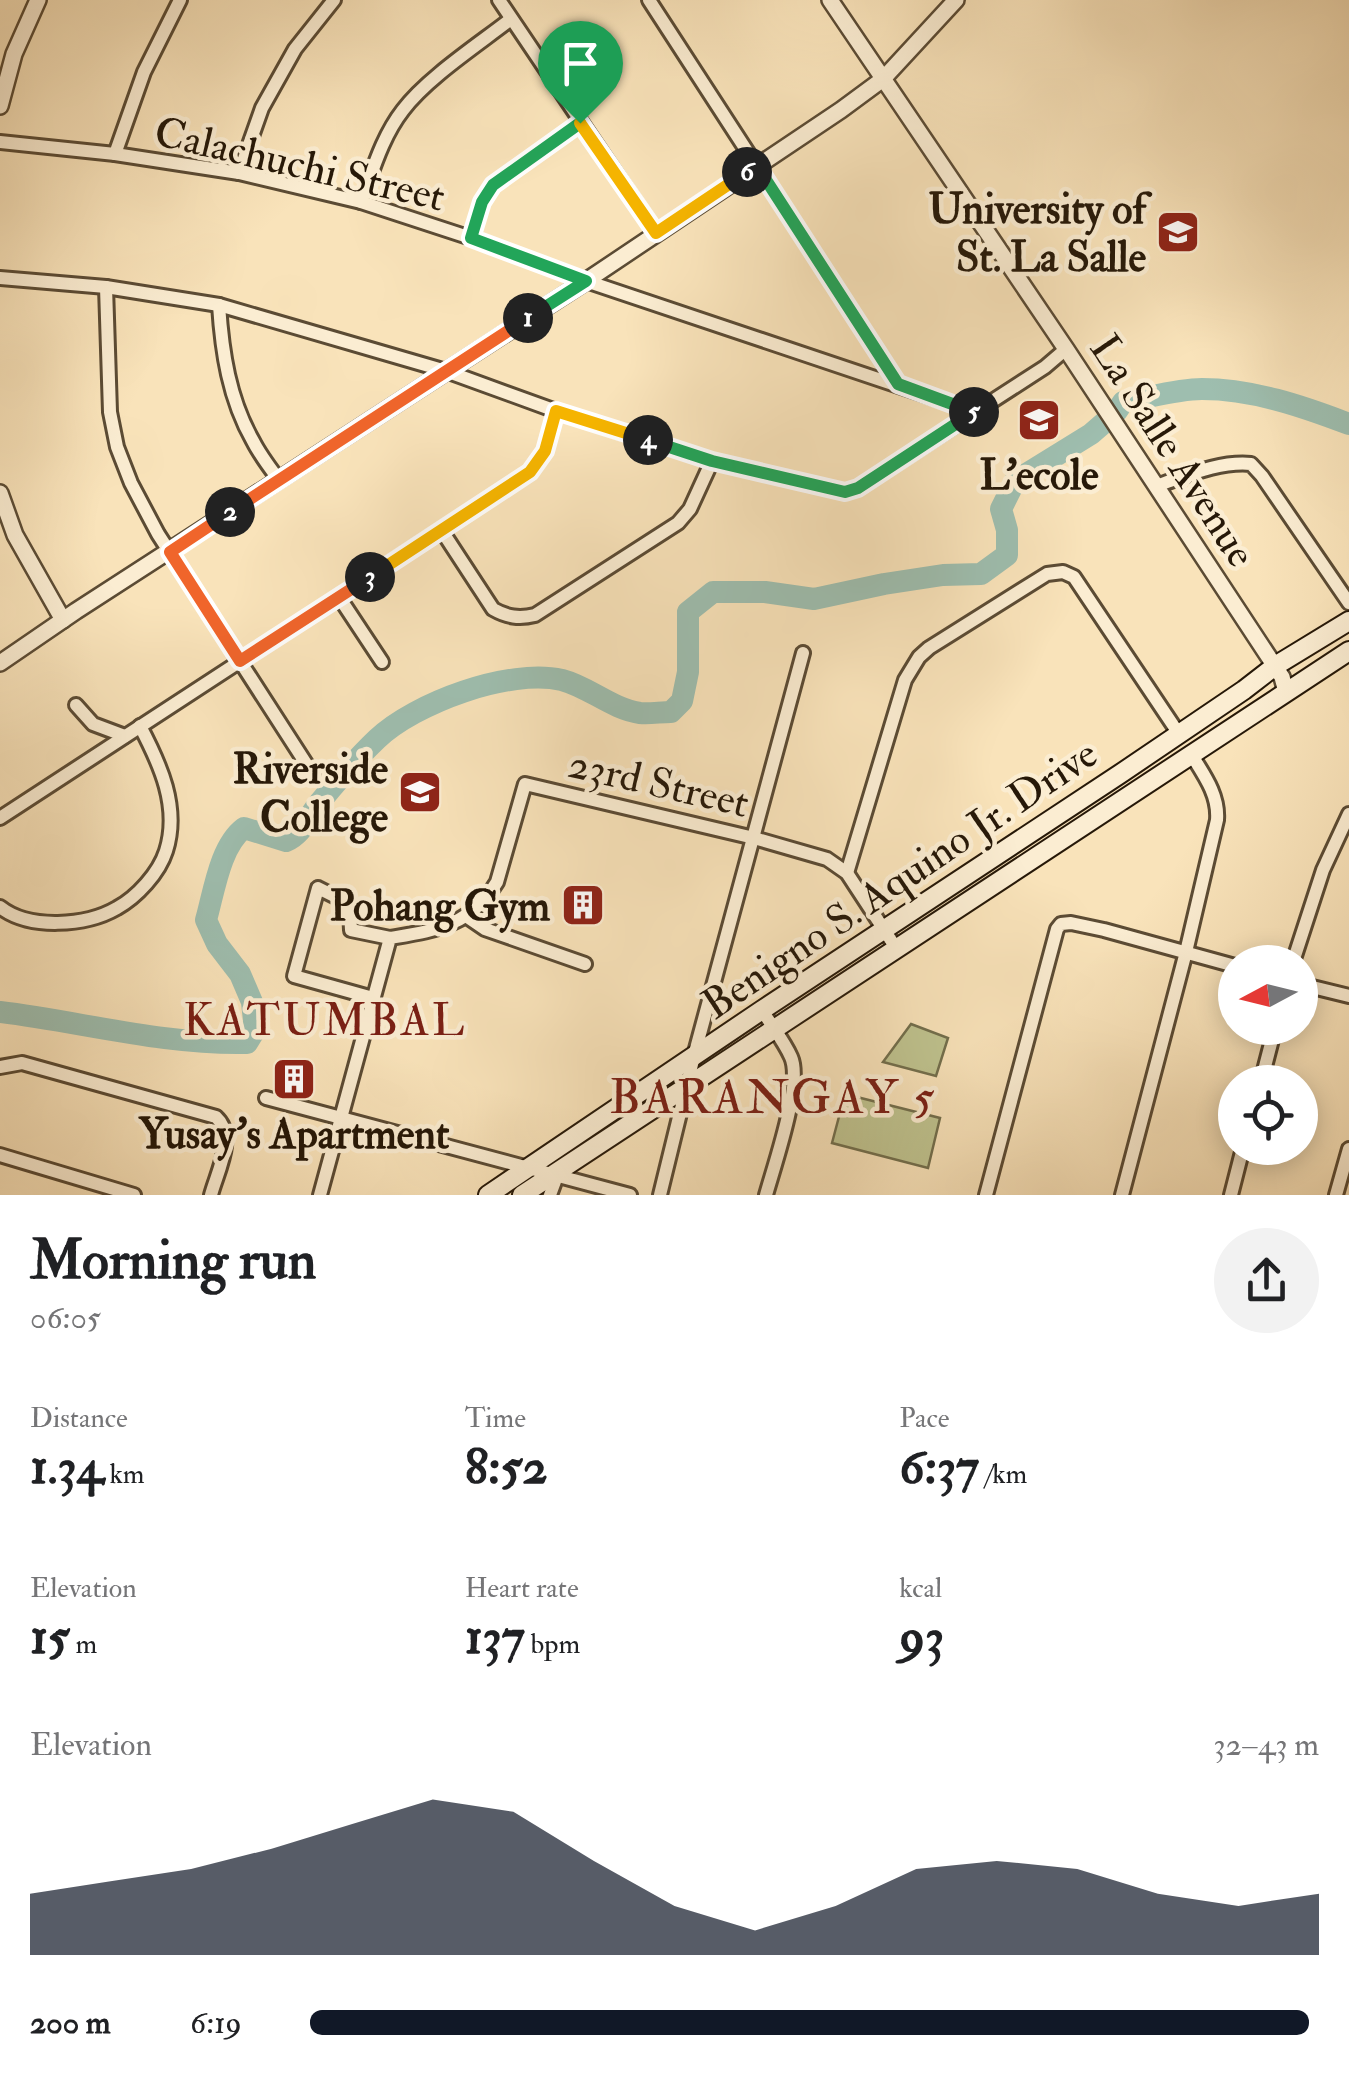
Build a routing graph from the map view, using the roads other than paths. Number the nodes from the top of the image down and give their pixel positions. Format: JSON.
{"nodes":[{"id":1,"x":38,"y":0,"type":"edge"},
{"id":2,"x":180,"y":0,"type":"edge"},
{"id":3,"x":334,"y":0,"type":"edge"},
{"id":4,"x":499,"y":0,"type":"edge"},
{"id":5,"x":648,"y":0,"type":"edge"},
{"id":6,"x":830,"y":0,"type":"edge"},
{"id":7,"x":956,"y":0,"type":"edge"},
{"id":8,"x":511,"y":19,"type":"junction"},
{"id":9,"x":7,"y":55,"type":"edge"},
{"id":10,"x":883,"y":79,"type":"junction"},
{"id":11,"x":0,"y":106,"type":"edge"},
{"id":12,"x":580,"y":123,"type":"junction"},
{"id":13,"x":0,"y":142,"type":"edge"},
{"id":14,"x":116,"y":154,"type":"junction"},
{"id":15,"x":757,"y":166,"type":"junction"},
{"id":16,"x":239,"y":173,"type":"junction"},
{"id":17,"x":361,"y":202,"type":"junction"},
{"id":18,"x":656,"y":233,"type":"junction"},
{"id":19,"x":471,"y":238,"type":"junction"},
{"id":20,"x":0,"y":278,"type":"edge"},
{"id":21,"x":586,"y":281,"type":"junction"},
{"id":22,"x":106,"y":287,"type":"junction"},
{"id":23,"x":220,"y":305,"type":"junction"},
{"id":24,"x":1066,"y":349,"type":"junction"},
{"id":25,"x":446,"y":371,"type":"junction"},
{"id":26,"x":898,"y":384,"type":"junction"},
{"id":27,"x":556,"y":411,"type":"junction"},
{"id":28,"x":976,"y":412,"type":"junction"},
{"id":29,"x":712,"y":461,"type":"junction"},
{"id":30,"x":279,"y":480,"type":"junction"},
{"id":31,"x":1156,"y":486,"type":"junction"},
{"id":32,"x":0,"y":492,"type":"edge"},
{"id":33,"x":442,"y":530,"type":"junction"},
{"id":34,"x":170,"y":552,"type":"junction"},
{"id":35,"x":339,"y":597,"type":"junction"},
{"id":36,"x":1349,"y":603,"type":"edge"},
{"id":37,"x":63,"y":620,"type":"junction"},
{"id":38,"x":1349,"y":621,"type":"edge"},
{"id":39,"x":1349,"y":651,"type":"edge"},
{"id":40,"x":803,"y":653,"type":"dead end"},
{"id":41,"x":240,"y":661,"type":"junction"},
{"id":42,"x":382,"y":662,"type":"dead end"},
{"id":43,"x":0,"y":663,"type":"edge"},
{"id":44,"x":1275,"y":666,"type":"junction"},
{"id":45,"x":1286,"y":692,"type":"junction"},
{"id":46,"x":76,"y":705,"type":"dead end"},
{"id":47,"x":140,"y":726,"type":"junction"},
{"id":48,"x":1179,"y":734,"type":"junction"},
{"id":49,"x":126,"y":736,"type":"junction"},
{"id":50,"x":1191,"y":754,"type":"junction"},
{"id":51,"x":1120,"y":774,"type":"junction"},
{"id":52,"x":314,"y":776,"type":"dead end"},
{"id":53,"x":1132,"y":793,"type":"junction"},
{"id":54,"x":1349,"y":814,"type":"edge"},
{"id":55,"x":1,"y":816,"type":"edge"},
{"id":56,"x":754,"y":838,"type":"junction"},
{"id":57,"x":980,"y":866,"type":"junction"},
{"id":58,"x":847,"y":873,"type":"junction"},
{"id":59,"x":992,"y":884,"type":"junction"},
{"id":60,"x":0,"y":907,"type":"edge"},
{"id":61,"x":466,"y":916,"type":"junction"},
{"id":62,"x":884,"y":929,"type":"junction"},
{"id":63,"x":390,"y":938,"type":"junction"},
{"id":64,"x":1299,"y":945,"type":"edge"},
{"id":65,"x":896,"y":948,"type":"junction"},
{"id":66,"x":1186,"y":952,"type":"junction"},
{"id":67,"x":1218,"y":961,"type":"edge"},
{"id":68,"x":584,"y":964,"type":"dead end"},
{"id":69,"x":1318,"y":988,"type":"edge"},
{"id":70,"x":1349,"y":996,"type":"edge"},
{"id":71,"x":373,"y":998,"type":"junction"},
{"id":72,"x":762,"y":1010,"type":"junction"},
{"id":73,"x":773,"y":1028,"type":"junction"},
{"id":74,"x":694,"y":1056,"type":"junction"},
{"id":75,"x":0,"y":1067,"type":"edge"},
{"id":76,"x":687,"y":1085,"type":"junction"},
{"id":77,"x":266,"y":1098,"type":"dead end"},
{"id":78,"x":342,"y":1118,"type":"junction"},
{"id":79,"x":1349,"y":1149,"type":"edge"},
{"id":80,"x":0,"y":1156,"type":"edge"},
{"id":81,"x":1238,"y":1165,"type":"edge"},
{"id":82,"x":528,"y":1168,"type":"junction"},
{"id":83,"x":554,"y":1175,"type":"junction"},
{"id":84,"x":134,"y":1195,"type":"edge"},
{"id":85,"x":211,"y":1195,"type":"edge"},
{"id":86,"x":320,"y":1195,"type":"edge"},
{"id":87,"x":488,"y":1195,"type":"edge"},
{"id":88,"x":522,"y":1195,"type":"edge"},
{"id":89,"x":550,"y":1195,"type":"edge"},
{"id":90,"x":630,"y":1195,"type":"edge"},
{"id":91,"x":660,"y":1195,"type":"edge"},
{"id":92,"x":766,"y":1195,"type":"edge"},
{"id":93,"x":986,"y":1195,"type":"edge"},
{"id":94,"x":1122,"y":1195,"type":"edge"},
{"id":95,"x":1230,"y":1195,"type":"edge"},
{"id":96,"x":1336,"y":1195,"type":"edge"}],
"edges":[{"from":1,"to":9,"type":"street"},
{"from":2,"to":14,"type":"street"},
{"from":3,"to":16,"type":"street"},
{"from":4,"to":8,"type":"street"},
{"from":5,"to":15,"type":"street"},
{"from":6,"to":10,"type":"street","name":"La Salle Avenue"},
{"from":7,"to":10,"type":"street"},
{"from":8,"to":12,"type":"street"},
{"from":8,"to":17,"type":"street"},
{"from":9,"to":11,"type":"street"},
{"from":10,"to":15,"type":"street"},
{"from":10,"to":24,"type":"street","name":"La Salle Avenue"},
{"from":12,"to":18,"type":"street"},
{"from":12,"to":19,"type":"street"},
{"from":13,"to":14,"type":"street","name":"Calachuchi Street"},
{"from":14,"to":16,"type":"street","name":"Calachuchi Street"},
{"from":15,"to":18,"type":"street"},
{"from":15,"to":26,"type":"street"},
{"from":16,"to":17,"type":"street","name":"Calachuchi Street"},
{"from":17,"to":19,"type":"street","name":"Calachuchi Street"},
{"from":18,"to":21,"type":"street"},
{"from":19,"to":21,"type":"street","name":"Calachuchi Street"},
{"from":20,"to":22,"type":"street"},
{"from":21,"to":25,"type":"street"},
{"from":21,"to":26,"type":"street","name":"Calachuchi Street"},
{"from":22,"to":23,"type":"street"},
{"from":22,"to":34,"type":"street"},
{"from":23,"to":25,"type":"street"},
{"from":23,"to":30,"type":"street"},
{"from":24,"to":28,"type":"street"},
{"from":24,"to":31,"type":"street","name":"La Salle Avenue"},
{"from":25,"to":27,"type":"street"},
{"from":25,"to":30,"type":"street"},
{"from":26,"to":28,"type":"street","name":"Calachuchi Street"},
{"from":27,"to":29,"type":"street"},
{"from":27,"to":33,"type":"street"},
{"from":28,"to":29,"type":"street"},
{"from":29,"to":33,"type":"street"},
{"from":30,"to":34,"type":"street"},
{"from":31,"to":36,"type":"street"},
{"from":31,"to":44,"type":"street","name":"La Salle Avenue"},
{"from":32,"to":37,"type":"street"},
{"from":33,"to":35,"type":"street"},
{"from":34,"to":37,"type":"street"},
{"from":34,"to":41,"type":"street"},
{"from":35,"to":41,"type":"street"},
{"from":35,"to":42,"type":"street"},
{"from":37,"to":43,"type":"street"},
{"from":38,"to":44,"type":"main road","name":"Benigno S. Aquino Jr. Drive"},
{"from":39,"to":45,"type":"main road","name":"Benigno S. Aquino Jr. Drive"},
{"from":40,"to":56,"type":"street"},
{"from":41,"to":47,"type":"street"},
{"from":41,"to":52,"type":"street"},
{"from":44,"to":45,"type":"street","name":"La Salle Avenue"},
{"from":44,"to":48,"type":"main road","name":"Benigno S. Aquino Jr. Drive"},
{"from":45,"to":50,"type":"main road","name":"Benigno S. Aquino Jr. Drive"},
{"from":46,"to":49,"type":"street"},
{"from":47,"to":49,"type":"street"},
{"from":47,"to":60,"type":"street"},
{"from":48,"to":51,"type":"main road","name":"Benigno S. Aquino Jr. Drive"},
{"from":48,"to":58,"type":"street"},
{"from":49,"to":55,"type":"street"},
{"from":50,"to":53,"type":"main road","name":"Benigno S. Aquino Jr. Drive"},
{"from":50,"to":66,"type":"street"},
{"from":51,"to":53,"type":"main road"},
{"from":51,"to":57,"type":"main road","name":"Benigno S. Aquino Jr. Drive"},
{"from":53,"to":59,"type":"main road","name":"Benigno S. Aquino Jr. Drive"},
{"from":54,"to":64,"type":"street"},
{"from":56,"to":58,"type":"street","name":"23rd Street"},
{"from":56,"to":61,"type":"street","name":"23rd Street"},
{"from":56,"to":74,"type":"street"},
{"from":57,"to":59,"type":"main road"},
{"from":57,"to":62,"type":"main road","name":"Benigno S. Aquino Jr. Drive"},
{"from":58,"to":62,"type":"street"},
{"from":59,"to":65,"type":"main road","name":"Benigno S. Aquino Jr. Drive"},
{"from":61,"to":63,"type":"street"},
{"from":61,"to":68,"type":"street"},
{"from":62,"to":65,"type":"street"},
{"from":62,"to":72,"type":"main road","name":"Benigno S. Aquino Jr. Drive"},
{"from":63,"to":71,"type":"street"},
{"from":63,"to":71,"type":"street"},
{"from":65,"to":73,"type":"main road","name":"Benigno S. Aquino Jr. Drive"},
{"from":66,"to":67,"type":"street"},
{"from":66,"to":93,"type":"street"},
{"from":66,"to":94,"type":"street"},
{"from":69,"to":70,"type":"street"},
{"from":71,"to":78,"type":"street"},
{"from":72,"to":73,"type":"street"},
{"from":72,"to":74,"type":"main road","name":"Benigno S. Aquino Jr. Drive"},
{"from":73,"to":76,"type":"main road","name":"Benigno S. Aquino Jr. Drive"},
{"from":73,"to":92,"type":"street"},
{"from":74,"to":76,"type":"street"},
{"from":74,"to":82,"type":"main road","name":"Benigno S. Aquino Jr. Drive"},
{"from":75,"to":85,"type":"street"},
{"from":76,"to":83,"type":"main road","name":"Benigno S. Aquino Jr. Drive"},
{"from":76,"to":91,"type":"street"},
{"from":77,"to":78,"type":"street"},
{"from":78,"to":82,"type":"street"},
{"from":78,"to":86,"type":"street"},
{"from":79,"to":96,"type":"street"},
{"from":80,"to":84,"type":"street"},
{"from":81,"to":95,"type":"street"},
{"from":82,"to":83,"type":"street"},
{"from":82,"to":87,"type":"main road","name":"Benigno S. Aquino Jr. Drive"},
{"from":83,"to":88,"type":"main road","name":"Benigno S. Aquino Jr. Drive"},
{"from":83,"to":89,"type":"street"},
{"from":83,"to":90,"type":"street"}]}
